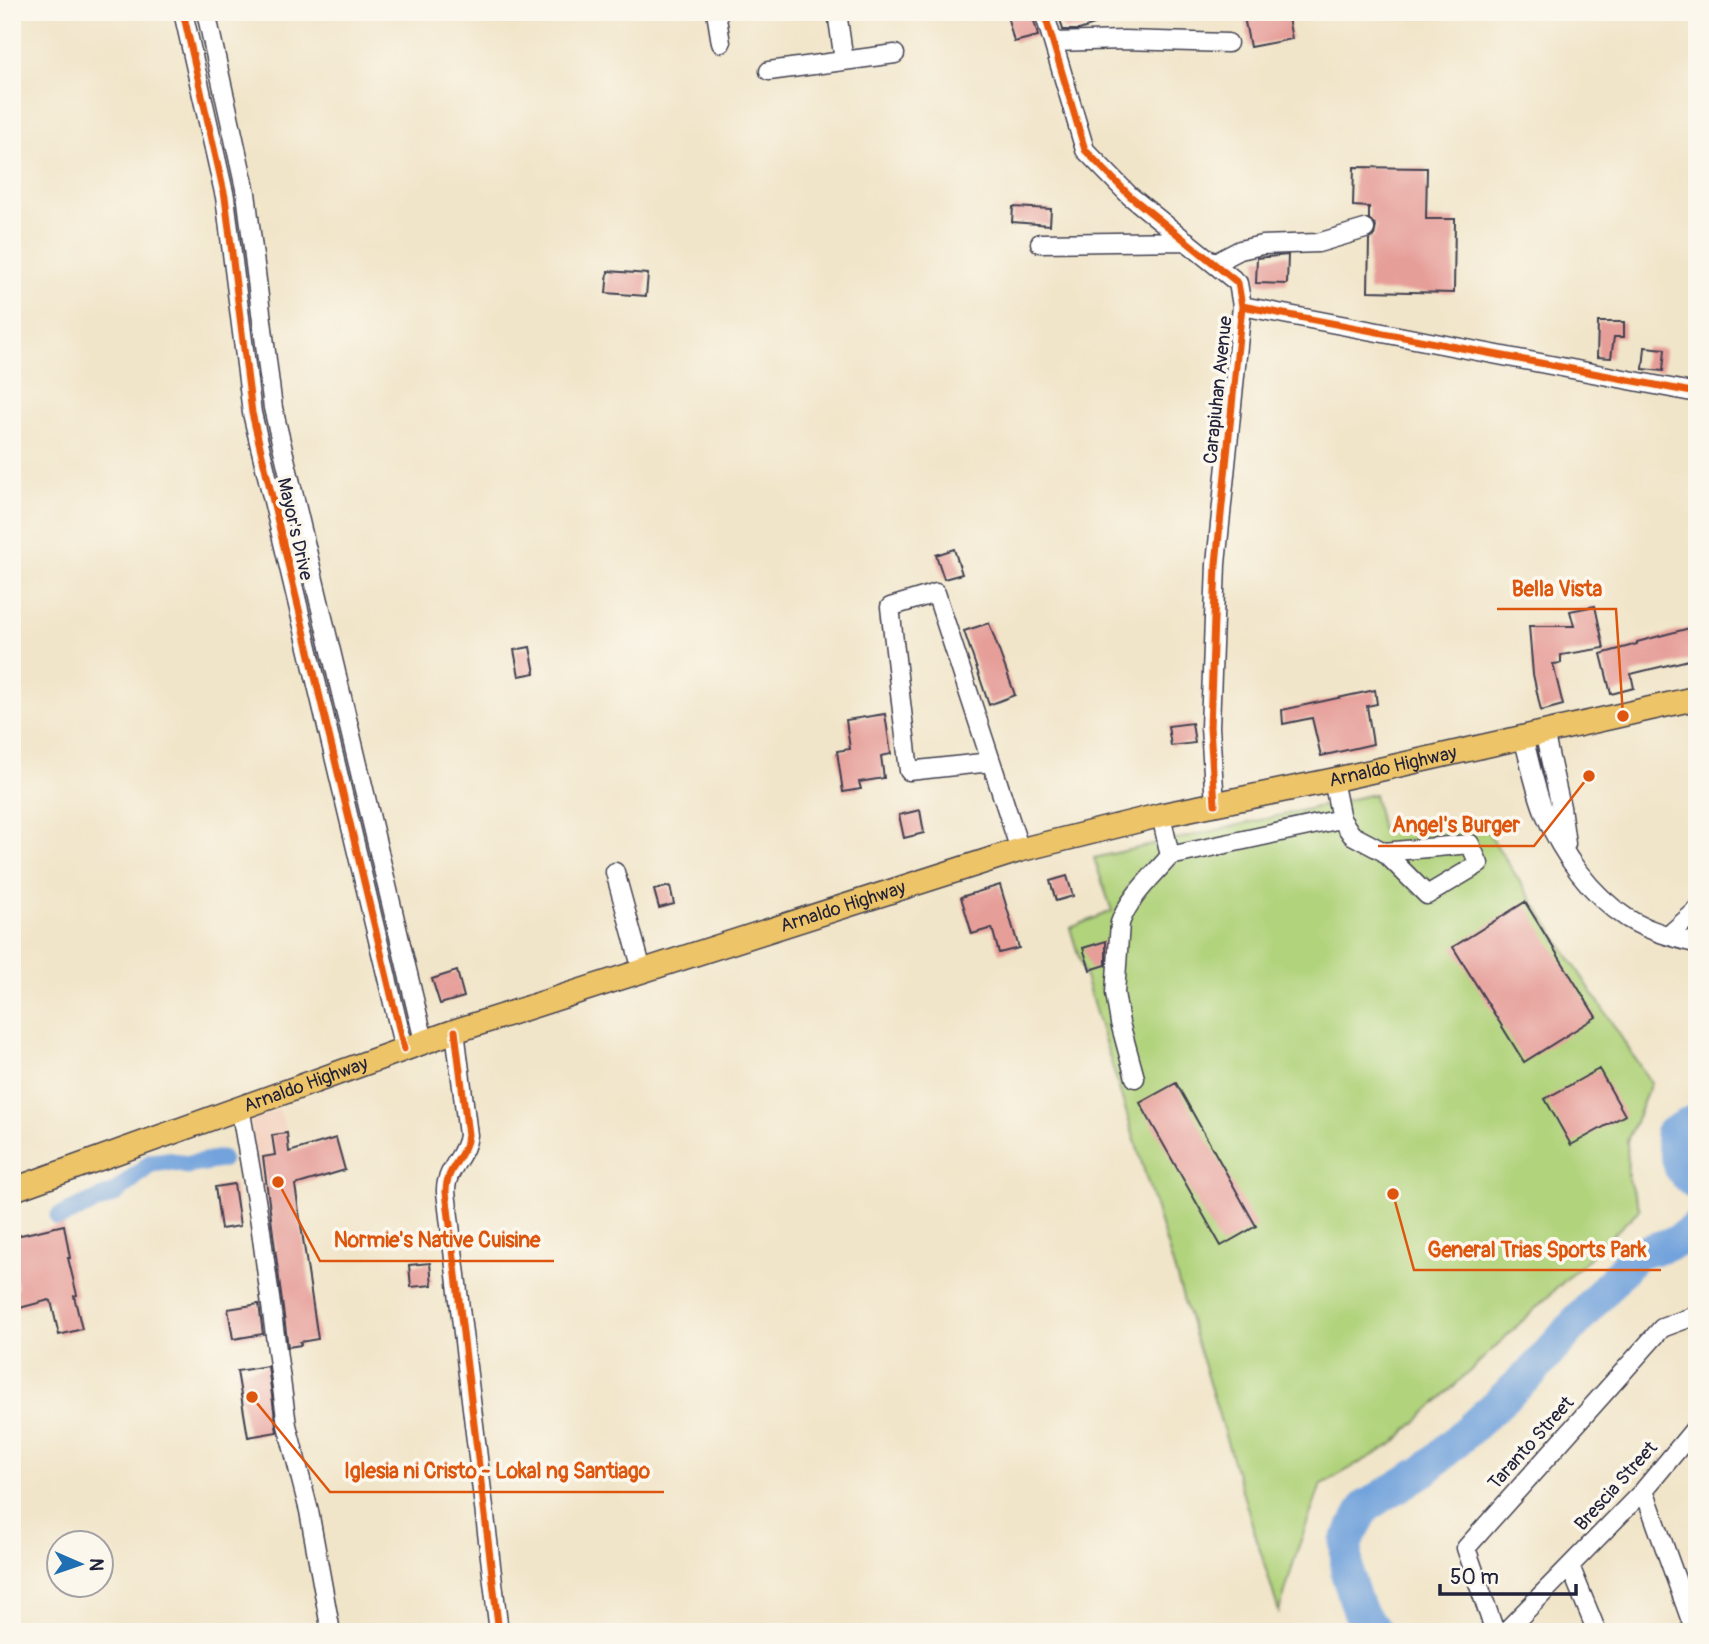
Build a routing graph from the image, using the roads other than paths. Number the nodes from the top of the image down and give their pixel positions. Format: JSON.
{"nodes":[{"id":1,"x":183,"y":12,"type":"edge"},
{"id":2,"x":206,"y":12,"type":"edge"},
{"id":3,"x":716,"y":12,"type":"edge"},
{"id":4,"x":837,"y":12,"type":"edge"},
{"id":5,"x":1044,"y":12,"type":"edge"},
{"id":6,"x":1053,"y":42,"type":"junction"},
{"id":7,"x":721,"y":43,"type":"dead end"},
{"id":8,"x":1228,"y":43,"type":"dead end"},
{"id":9,"x":895,"y":54,"type":"dead end"},
{"id":10,"x":844,"y":61,"type":"junction"},
{"id":11,"x":769,"y":71,"type":"dead end"},
{"id":12,"x":1365,"y":229,"type":"dead end"},
{"id":13,"x":1187,"y":241,"type":"junction"},
{"id":14,"x":1040,"y":243,"type":"dead end"},
{"id":15,"x":1215,"y":263,"type":"junction"},
{"id":16,"x":1242,"y":306,"type":"junction"},
{"id":17,"x":1697,"y":393,"type":"edge"},
{"id":18,"x":302,"y":530,"type":"junction"},
{"id":19,"x":281,"y":536,"type":"junction"},
{"id":20,"x":1697,"y":698,"type":"edge"},
{"id":21,"x":1534,"y":734,"type":"junction"},
{"id":22,"x":991,"y":762,"type":"junction"},
{"id":23,"x":1333,"y":780,"type":"junction"},
{"id":24,"x":1215,"y":804,"type":"junction"},
{"id":25,"x":1161,"y":815,"type":"junction"},
{"id":26,"x":1341,"y":819,"type":"junction"},
{"id":27,"x":1020,"y":850,"type":"junction"},
{"id":28,"x":1384,"y":852,"type":"junction"},
{"id":29,"x":1170,"y":856,"type":"junction"},
{"id":30,"x":615,"y":872,"type":"dead end"},
{"id":31,"x":1697,"y":910,"type":"edge"},
{"id":32,"x":1669,"y":935,"type":"junction"},
{"id":33,"x":1697,"y":944,"type":"edge"},
{"id":34,"x":642,"y":970,"type":"junction"},
{"id":35,"x":455,"y":1031,"type":"junction"},
{"id":36,"x":414,"y":1045,"type":"junction"},
{"id":37,"x":1135,"y":1078,"type":"dead end"},
{"id":38,"x":240,"y":1107,"type":"junction"},
{"id":39,"x":12,"y":1190,"type":"edge"},
{"id":40,"x":1697,"y":1315,"type":"edge"},
{"id":41,"x":1697,"y":1426,"type":"edge"},
{"id":42,"x":1644,"y":1490,"type":"junction"},
{"id":43,"x":1570,"y":1566,"type":"junction"},
{"id":44,"x":331,"y":1632,"type":"edge"},
{"id":45,"x":499,"y":1632,"type":"edge"},
{"id":46,"x":1495,"y":1632,"type":"edge"},
{"id":47,"x":1505,"y":1632,"type":"edge"},
{"id":48,"x":1597,"y":1632,"type":"edge"},
{"id":49,"x":1695,"y":1632,"type":"edge"}],
"edges":[{"from":1,"to":19,"type":"street","name":"Mayor's Drive"},
{"from":2,"to":18,"type":"street","name":"Mayor's Drive"},
{"from":3,"to":7,"type":"street"},
{"from":4,"to":10,"type":"street"},
{"from":5,"to":6,"type":"street","name":"Carapiuhan Avenue"},
{"from":6,"to":8,"type":"street"},
{"from":6,"to":13,"type":"street","name":"Carapiuhan Avenue"},
{"from":9,"to":10,"type":"street"},
{"from":10,"to":11,"type":"street"},
{"from":12,"to":15,"type":"street"},
{"from":13,"to":14,"type":"street"},
{"from":13,"to":15,"type":"street","name":"Carapiuhan Avenue"},
{"from":15,"to":16,"type":"street","name":"Carapiuhan Avenue"},
{"from":16,"to":17,"type":"street"},
{"from":16,"to":24,"type":"street","name":"Carapiuhan Avenue"},
{"from":18,"to":19,"type":"street"},
{"from":18,"to":36,"type":"street","name":"Mayor's Drive"},
{"from":19,"to":36,"type":"street","name":"Mayor's Drive"},
{"from":20,"to":21,"type":"main road","name":"Arnaldo Highway"},
{"from":21,"to":23,"type":"main road","name":"Arnaldo Highway"},
{"from":21,"to":32,"type":"street"},
{"from":22,"to":22,"type":"street"},
{"from":22,"to":27,"type":"street"},
{"from":23,"to":24,"type":"main road","name":"Arnaldo Highway"},
{"from":23,"to":26,"type":"street"},
{"from":24,"to":25,"type":"main road","name":"Arnaldo Highway"},
{"from":25,"to":27,"type":"main road","name":"Arnaldo Highway"},
{"from":25,"to":29,"type":"street"},
{"from":26,"to":28,"type":"street"},
{"from":26,"to":29,"type":"street"},
{"from":27,"to":34,"type":"main road","name":"Arnaldo Highway"},
{"from":28,"to":28,"type":"street"},
{"from":29,"to":37,"type":"street"},
{"from":30,"to":34,"type":"street"},
{"from":31,"to":32,"type":"street"},
{"from":32,"to":33,"type":"street"},
{"from":34,"to":35,"type":"main road","name":"Arnaldo Highway"},
{"from":35,"to":36,"type":"main road","name":"Arnaldo Highway"},
{"from":35,"to":45,"type":"street"},
{"from":36,"to":38,"type":"main road","name":"Arnaldo Highway"},
{"from":38,"to":39,"type":"main road","name":"Arnaldo Highway"},
{"from":38,"to":44,"type":"street"},
{"from":40,"to":46,"type":"street","name":"Taranto Street"},
{"from":41,"to":42,"type":"street","name":"Brescia Street"},
{"from":42,"to":43,"type":"street","name":"Brescia Street"},
{"from":42,"to":49,"type":"street"},
{"from":43,"to":47,"type":"street","name":"Brescia Street"},
{"from":43,"to":48,"type":"street"}]}
